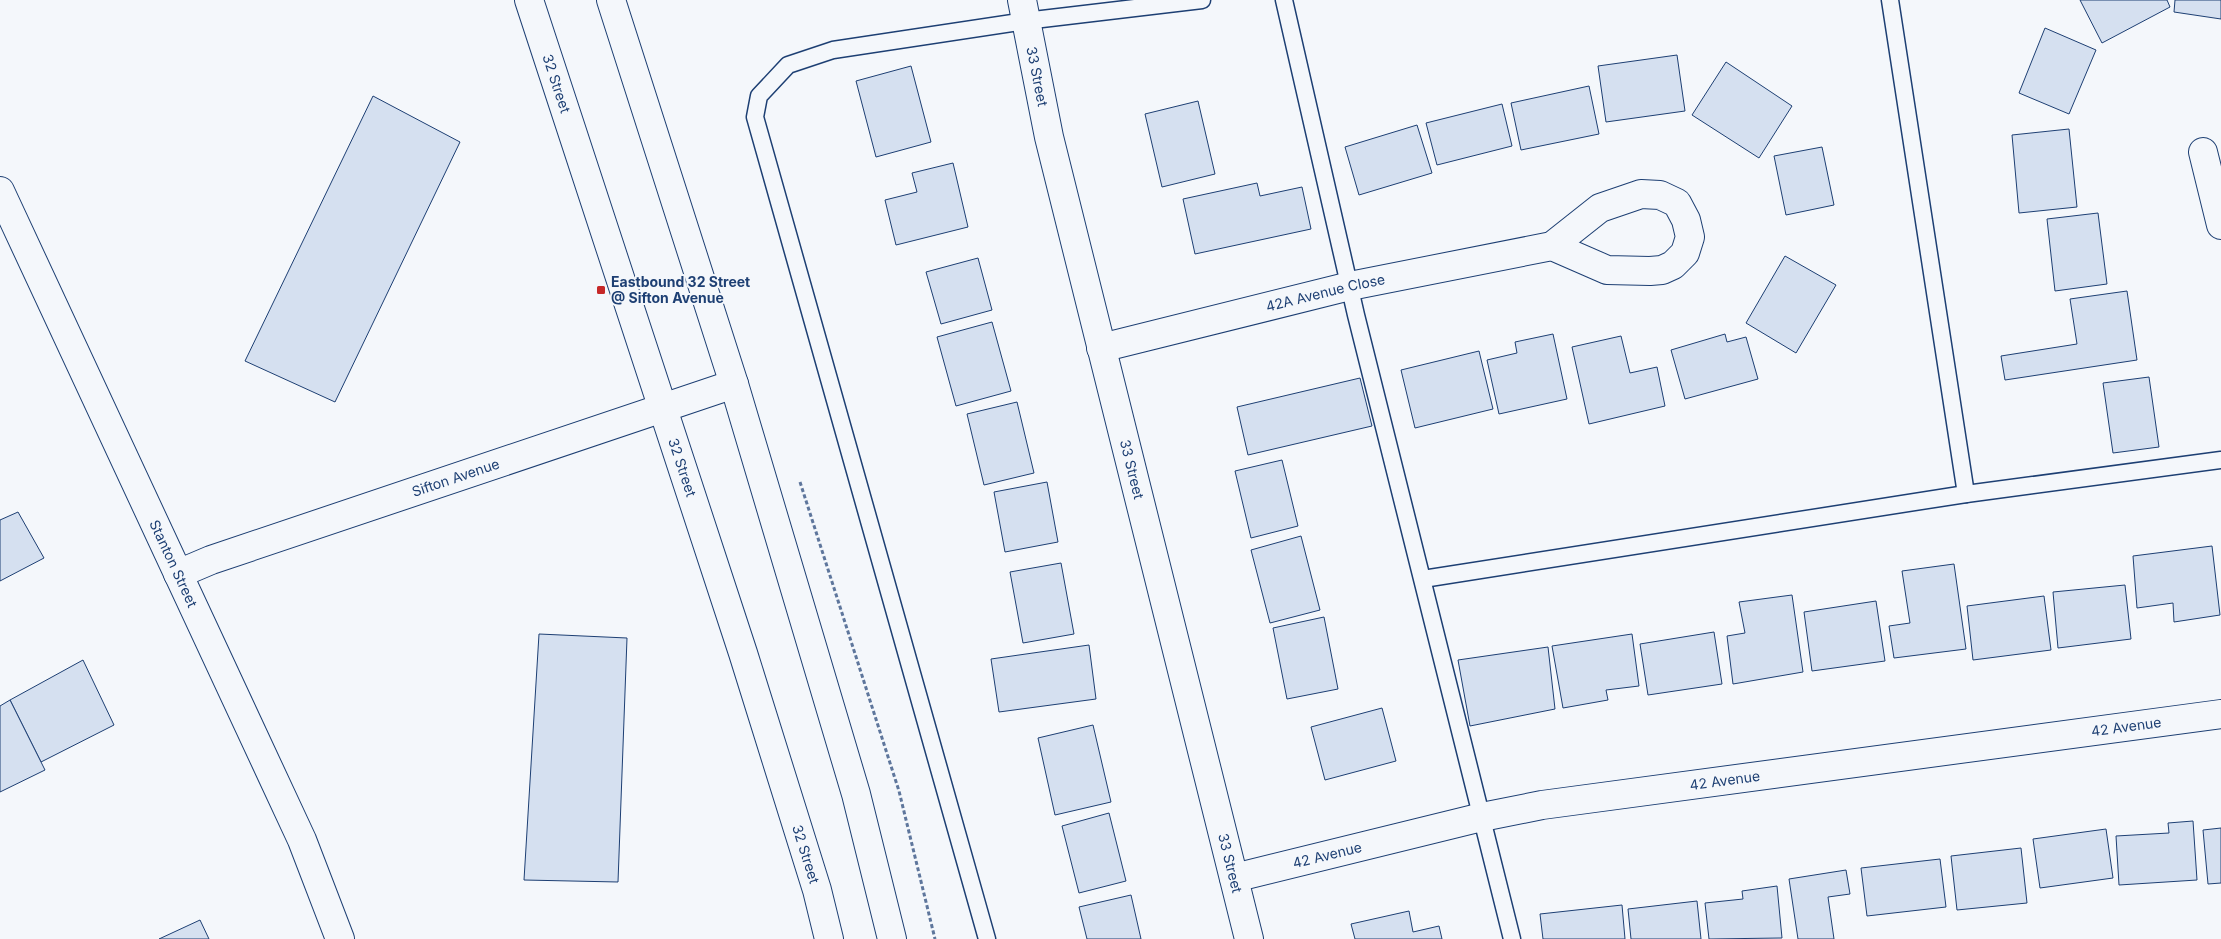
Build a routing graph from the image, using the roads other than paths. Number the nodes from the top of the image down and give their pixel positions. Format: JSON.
{"nodes":[{"id":1,"x":529,"y":0,"type":"edge"},
{"id":2,"x":611,"y":0,"type":"edge"},
{"id":3,"x":1202,"y":0,"type":"edge"},
{"id":4,"x":1284,"y":0,"type":"edge"},
{"id":5,"x":1890,"y":0,"type":"edge"},
{"id":6,"x":1024,"y":10,"type":"edge"},
{"id":7,"x":2203,"y":152,"type":"dead end"},
{"id":8,"x":0,"y":191,"type":"edge"},
{"id":9,"x":2221,"y":225,"type":"edge"},
{"id":10,"x":1552,"y":246,"type":"dead end"},
{"id":11,"x":1350,"y":286,"type":"junction"},
{"id":12,"x":1101,"y":348,"type":"junction"},
{"id":13,"x":734,"y":384,"type":"junction"},
{"id":14,"x":662,"y":408,"type":"junction"},
{"id":15,"x":2221,"y":460,"type":"edge"},
{"id":16,"x":1966,"y":494,"type":"junction"},
{"id":17,"x":178,"y":574,"type":"junction"},
{"id":18,"x":1422,"y":578,"type":"junction"},
{"id":19,"x":2221,"y":714,"type":"edge"},
{"id":20,"x":1482,"y":817,"type":"junction"},
{"id":21,"x":1234,"y":878,"type":"junction"},
{"id":22,"x":340,"y":939,"type":"edge"},
{"id":23,"x":829,"y":939,"type":"edge"},
{"id":24,"x":892,"y":939,"type":"edge"},
{"id":25,"x":987,"y":939,"type":"edge"},
{"id":26,"x":1249,"y":939,"type":"edge"},
{"id":27,"x":1512,"y":939,"type":"edge"}],
"edges":[{"from":1,"to":14,"type":"street","name":"32 Street"},
{"from":2,"to":13,"type":"street"},
{"from":3,"to":6,"type":"lane"},
{"from":4,"to":11,"type":"lane"},
{"from":5,"to":16,"type":"lane"},
{"from":6,"to":12,"type":"street","name":"33 Street"},
{"from":6,"to":25,"type":"lane"},
{"from":7,"to":9,"type":"street"},
{"from":8,"to":17,"type":"street","name":"Stanton Street"},
{"from":10,"to":11,"type":"street","name":"42A Avenue Close"},
{"from":11,"to":12,"type":"street","name":"42A Avenue Close"},
{"from":11,"to":18,"type":"lane"},
{"from":12,"to":21,"type":"street","name":"33 Street"},
{"from":13,"to":14,"type":"street","name":"Sifton Avenue"},
{"from":13,"to":24,"type":"street"},
{"from":14,"to":17,"type":"street","name":"Sifton Avenue"},
{"from":14,"to":23,"type":"street","name":"32 Street"},
{"from":15,"to":16,"type":"lane"},
{"from":16,"to":18,"type":"lane"},
{"from":17,"to":22,"type":"street","name":"Stanton Street"},
{"from":18,"to":20,"type":"lane"},
{"from":19,"to":20,"type":"street","name":"42 Avenue"},
{"from":20,"to":21,"type":"street","name":"42 Avenue"},
{"from":20,"to":27,"type":"lane"},
{"from":21,"to":26,"type":"street","name":"33 Street"}]}
